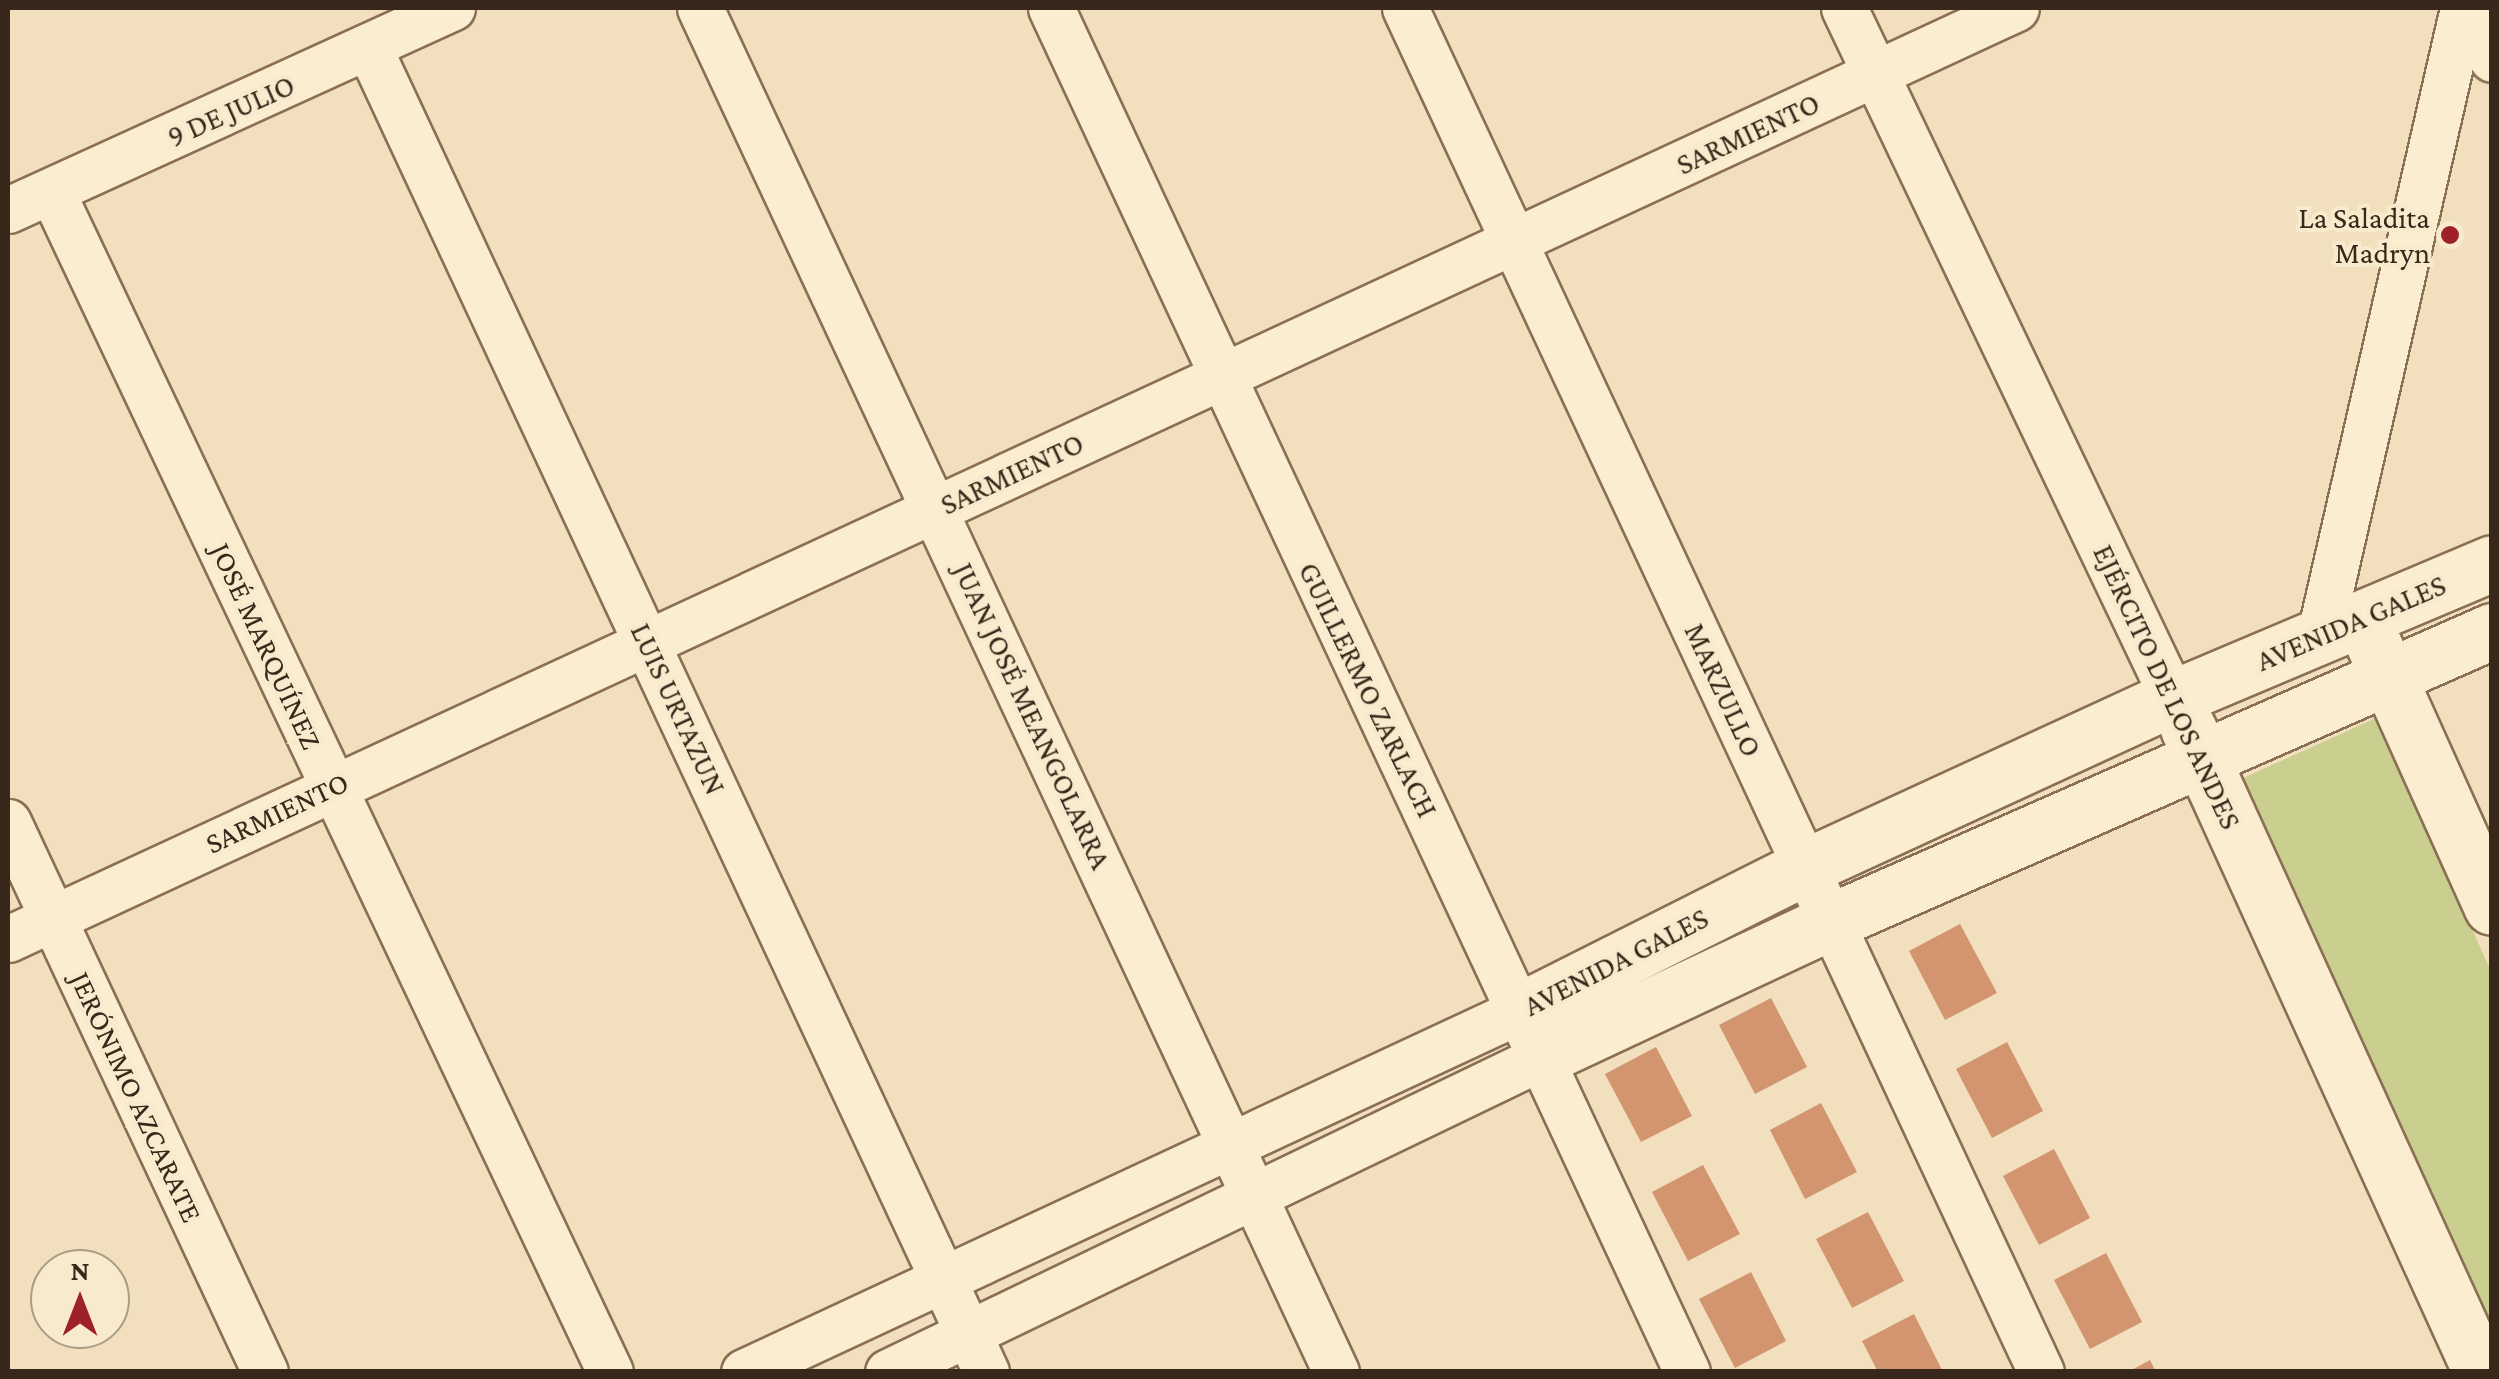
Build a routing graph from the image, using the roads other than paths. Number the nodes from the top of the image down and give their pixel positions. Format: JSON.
{"nodes":[{"id":1,"x":452,"y":8,"type":"edge"},
{"id":2,"x":700,"y":8,"type":"edge"},
{"id":3,"x":1050,"y":8,"type":"edge"},
{"id":4,"x":1405,"y":8,"type":"edge"},
{"id":5,"x":1844,"y":8,"type":"edge"},
{"id":6,"x":2016,"y":8,"type":"edge"},
{"id":7,"x":2463,"y":8,"type":"edge"},
{"id":8,"x":369,"y":48,"type":"junction"},
{"id":9,"x":2492,"y":59,"type":"edge"},
{"id":10,"x":1875,"y":75,"type":"junction"},
{"id":11,"x":52,"y":192,"type":"junction"},
{"id":12,"x":8,"y":210,"type":"edge"},
{"id":13,"x":1512,"y":243,"type":"junction"},
{"id":14,"x":1218,"y":378,"type":"junction"},
{"id":15,"x":936,"y":509,"type":"junction"},
{"id":16,"x":2492,"y":564,"type":"edge"},
{"id":17,"x":2342,"y":627,"type":"junction"},
{"id":18,"x":2492,"y":631,"type":"edge"},
{"id":19,"x":647,"y":642,"type":"junction"},
{"id":20,"x":2387,"y":679,"type":"junction"},
{"id":21,"x":2173,"y":698,"type":"junction"},
{"id":22,"x":2205,"y":762,"type":"junction"},
{"id":23,"x":332,"y":788,"type":"junction"},
{"id":24,"x":8,"y":822,"type":"edge"},
{"id":25,"x":1807,"y":866,"type":"junction"},
{"id":26,"x":2492,"y":907,"type":"edge"},
{"id":27,"x":52,"y":917,"type":"junction"},
{"id":28,"x":1832,"y":921,"type":"junction"},
{"id":29,"x":8,"y":939,"type":"edge"},
{"id":30,"x":1533,"y":1033,"type":"junction"},
{"id":31,"x":1230,"y":1144,"type":"junction"},
{"id":32,"x":1256,"y":1198,"type":"junction"},
{"id":33,"x":944,"y":1280,"type":"junction"},
{"id":34,"x":978,"y":1354,"type":"edge"},
{"id":35,"x":265,"y":1372,"type":"edge"},
{"id":36,"x":610,"y":1372,"type":"edge"},
{"id":37,"x":744,"y":1372,"type":"edge"},
{"id":38,"x":888,"y":1372,"type":"edge"},
{"id":39,"x":1336,"y":1372,"type":"edge"},
{"id":40,"x":1687,"y":1372,"type":"edge"},
{"id":41,"x":2042,"y":1372,"type":"edge"},
{"id":42,"x":2481,"y":1372,"type":"edge"}],
"edges":[{"from":1,"to":8,"type":"street","name":"9 DE JULIO"},
{"from":2,"to":15,"type":"street","name":"JUAN JOSÉ MEANGOLARRA"},
{"from":3,"to":14,"type":"street","name":"GUILLERMO ZARLACH"},
{"from":4,"to":13,"type":"street","name":"MARZULLO"},
{"from":5,"to":10,"type":"street","name":"EJÉRCITO DE LOS ANDES"},
{"from":6,"to":10,"type":"street","name":"SARMIENTO"},
{"from":7,"to":9,"type":"street"},
{"from":7,"to":17,"type":"street"},
{"from":8,"to":11,"type":"street","name":"9 DE JULIO"},
{"from":8,"to":19,"type":"street","name":"LUIS URTAZUN"},
{"from":10,"to":13,"type":"street","name":"SARMIENTO"},
{"from":10,"to":21,"type":"street","name":"EJÉRCITO DE LOS ANDES"},
{"from":11,"to":12,"type":"street","name":"9 DE JULIO"},
{"from":11,"to":23,"type":"street","name":"JOSÉ MARQUÍNEZ"},
{"from":13,"to":14,"type":"street","name":"SARMIENTO"},
{"from":13,"to":25,"type":"street","name":"MARZULLO"},
{"from":14,"to":15,"type":"street","name":"SARMIENTO"},
{"from":14,"to":30,"type":"street","name":"GUILLERMO ZARLACH"},
{"from":15,"to":19,"type":"street","name":"SARMIENTO"},
{"from":15,"to":31,"type":"street","name":"JUAN JOSÉ MEANGOLARRA"},
{"from":16,"to":17,"type":"street","name":"AVENIDA GALES"},
{"from":17,"to":20,"type":"street"},
{"from":17,"to":21,"type":"street","name":"AVENIDA GALES"},
{"from":18,"to":20,"type":"street","name":"AVENIDA GALES"},
{"from":19,"to":23,"type":"street","name":"SARMIENTO"},
{"from":19,"to":33,"type":"street","name":"LUIS URTAZUN"},
{"from":20,"to":22,"type":"street","name":"AVENIDA GALES"},
{"from":20,"to":26,"type":"street"},
{"from":21,"to":22,"type":"street","name":"EJÉRCITO DE LOS ANDES"},
{"from":21,"to":25,"type":"street","name":"AVENIDA GALES"},
{"from":22,"to":28,"type":"street","name":"AVENIDA GALES"},
{"from":22,"to":42,"type":"street","name":"EJÉRCITO DE LOS ANDES"},
{"from":23,"to":27,"type":"street","name":"SARMIENTO"},
{"from":23,"to":36,"type":"street","name":"JOSÉ MARQUÍNEZ"},
{"from":24,"to":27,"type":"street","name":"JERÓNIMO AZCARATE"},
{"from":25,"to":28,"type":"street","name":"MARZULLO"},
{"from":25,"to":30,"type":"street","name":"AVENIDA GALES"},
{"from":27,"to":29,"type":"street","name":"SARMIENTO"},
{"from":27,"to":35,"type":"street","name":"JERÓNIMO AZCARATE"},
{"from":28,"to":30,"type":"street","name":"AVENIDA GALES"},
{"from":28,"to":41,"type":"street","name":"MARZULLO"},
{"from":30,"to":31,"type":"street","name":"AVENIDA GALES"},
{"from":30,"to":32,"type":"street","name":"AVENIDA GALES"},
{"from":30,"to":40,"type":"street","name":"GUILLERMO ZARLACH"},
{"from":31,"to":32,"type":"street","name":"JUAN JOSÉ MEANGOLARRA"},
{"from":31,"to":33,"type":"street","name":"AVENIDA GALES"},
{"from":32,"to":34,"type":"street","name":"AVENIDA GALES"},
{"from":32,"to":39,"type":"street","name":"JUAN JOSÉ MEANGOLARRA"},
{"from":33,"to":34,"type":"street","name":"LUIS URTAZUN"},
{"from":33,"to":37,"type":"street","name":"AVENIDA GALES"},
{"from":34,"to":38,"type":"street","name":"AVENIDA GALES"}]}
